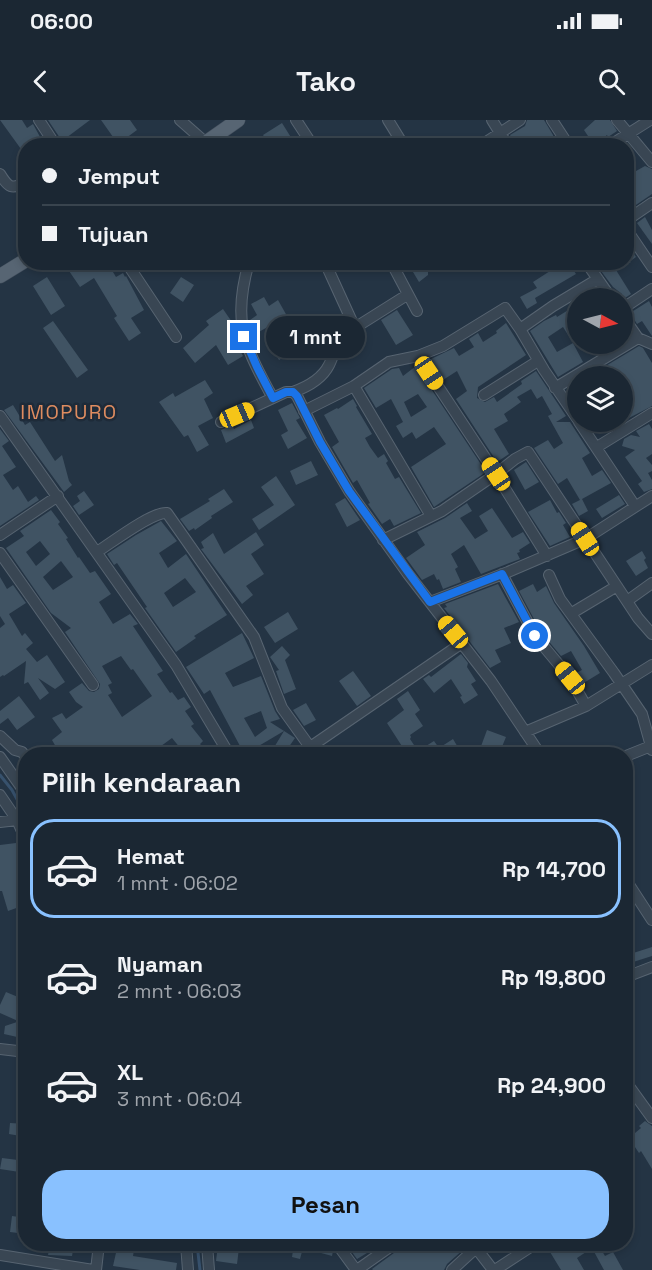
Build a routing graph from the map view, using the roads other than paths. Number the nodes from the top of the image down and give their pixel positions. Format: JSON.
{"nodes":[{"id":1,"x":39,"y":120,"type":"edge"},
{"id":2,"x":180,"y":120,"type":"edge"},
{"id":3,"x":238,"y":120,"type":"edge"},
{"id":4,"x":296,"y":120,"type":"edge"},
{"id":5,"x":388,"y":120,"type":"edge"},
{"id":6,"x":492,"y":120,"type":"edge"},
{"id":7,"x":520,"y":120,"type":"edge"},
{"id":8,"x":552,"y":120,"type":"edge"},
{"id":9,"x":617,"y":120,"type":"edge"},
{"id":10,"x":650,"y":120,"type":"edge"},
{"id":11,"x":501,"y":133,"type":"junction"},
{"id":12,"x":627,"y":133,"type":"junction"},
{"id":13,"x":51,"y":138,"type":"edge"},
{"id":14,"x":197,"y":138,"type":"edge"},
{"id":15,"x":212,"y":138,"type":"edge"},
{"id":16,"x":308,"y":138,"type":"edge"},
{"id":17,"x":399,"y":138,"type":"edge"},
{"id":18,"x":493,"y":138,"type":"edge"},
{"id":19,"x":504,"y":138,"type":"edge"},
{"id":20,"x":564,"y":138,"type":"edge"},
{"id":21,"x":620,"y":138,"type":"edge"},
{"id":22,"x":631,"y":138,"type":"edge"},
{"id":23,"x":634,"y":141,"type":"edge"},
{"id":24,"x":652,"y":162,"type":"edge"},
{"id":25,"x":0,"y":174,"type":"edge"},
{"id":26,"x":18,"y":187,"type":"edge"},
{"id":27,"x":652,"y":203,"type":"edge"},
{"id":28,"x":634,"y":215,"type":"edge"},
{"id":29,"x":634,"y":240,"type":"edge"},
{"id":30,"x":18,"y":265,"type":"edge"},
{"id":31,"x":652,"y":267,"type":"edge"},
{"id":32,"x":131,"y":270,"type":"edge"},
{"id":33,"x":247,"y":270,"type":"edge"},
{"id":34,"x":328,"y":270,"type":"edge"},
{"id":35,"x":395,"y":270,"type":"edge"},
{"id":36,"x":592,"y":270,"type":"edge"},
{"id":37,"x":0,"y":276,"type":"edge"},
{"id":38,"x":598,"y":279,"type":"junction"},
{"id":39,"x":604,"y":288,"type":"edge"},
{"id":40,"x":652,"y":289,"type":"edge"},
{"id":41,"x":407,"y":295,"type":"junction"},
{"id":42,"x":633,"y":302,"type":"edge"},
{"id":43,"x":417,"y":310,"type":"dead end"},
{"id":44,"x":355,"y":328,"type":"junction"},
{"id":45,"x":520,"y":329,"type":"junction"},
{"id":46,"x":633,"y":331,"type":"edge"},
{"id":47,"x":176,"y":337,"type":"dead end"},
{"id":48,"x":638,"y":338,"type":"junction"},
{"id":49,"x":652,"y":344,"type":"edge"},
{"id":50,"x":418,"y":356,"type":"junction"},
{"id":51,"x":538,"y":361,"type":"junction"},
{"id":52,"x":354,"y":386,"type":"junction"},
{"id":53,"x":555,"y":388,"type":"junction"},
{"id":54,"x":293,"y":392,"type":"junction"},
{"id":55,"x":484,"y":395,"type":"dead end"},
{"id":56,"x":273,"y":398,"type":"junction"},
{"id":57,"x":567,"y":405,"type":"edge"},
{"id":58,"x":304,"y":411,"type":"junction"},
{"id":59,"x":652,"y":413,"type":"edge"},
{"id":60,"x":0,"y":416,"type":"edge"},
{"id":61,"x":221,"y":422,"type":"dead end"},
{"id":62,"x":586,"y":432,"type":"edge"},
{"id":63,"x":597,"y":447,"type":"junction"},
{"id":64,"x":496,"y":474,"type":"junction"},
{"id":65,"x":57,"y":496,"type":"junction"},
{"id":66,"x":652,"y":496,"type":"edge"},
{"id":67,"x":635,"y":506,"type":"junction"},
{"id":68,"x":431,"y":516,"type":"junction"},
{"id":69,"x":0,"y":534,"type":"edge"},
{"id":70,"x":585,"y":539,"type":"junction"},
{"id":71,"x":383,"y":540,"type":"junction"},
{"id":72,"x":97,"y":552,"type":"junction"},
{"id":73,"x":0,"y":553,"type":"edge"},
{"id":74,"x":547,"y":556,"type":"junction"},
{"id":75,"x":502,"y":574,"type":"junction"},
{"id":76,"x":549,"y":575,"type":"dead end"},
{"id":77,"x":652,"y":583,"type":"edge"},
{"id":78,"x":617,"y":586,"type":"junction"},
{"id":79,"x":627,"y":601,"type":"junction"},
{"id":80,"x":430,"y":602,"type":"junction"},
{"id":81,"x":572,"y":613,"type":"junction"},
{"id":82,"x":652,"y":634,"type":"edge"},
{"id":83,"x":462,"y":643,"type":"junction"},
{"id":84,"x":652,"y":665,"type":"edge"},
{"id":85,"x":622,"y":684,"type":"junction"},
{"id":86,"x":93,"y":685,"type":"dead end"},
{"id":87,"x":586,"y":706,"type":"junction"},
{"id":88,"x":652,"y":707,"type":"edge"},
{"id":89,"x":642,"y":714,"type":"junction"},
{"id":90,"x":525,"y":732,"type":"junction"},
{"id":91,"x":0,"y":736,"type":"edge"},
{"id":92,"x":225,"y":747,"type":"edge"},
{"id":93,"x":302,"y":747,"type":"edge"},
{"id":94,"x":311,"y":747,"type":"edge"},
{"id":95,"x":535,"y":747,"type":"edge"},
{"id":96,"x":651,"y":748,"type":"edge"},
{"id":97,"x":18,"y":751,"type":"edge"},
{"id":98,"x":633,"y":754,"type":"edge"},
{"id":99,"x":0,"y":757,"type":"edge"},
{"id":100,"x":18,"y":783,"type":"edge"},
{"id":101,"x":0,"y":795,"type":"edge"},
{"id":102,"x":18,"y":815,"type":"edge"},
{"id":103,"x":18,"y":819,"type":"edge"},
{"id":104,"x":0,"y":822,"type":"edge"},
{"id":105,"x":633,"y":888,"type":"edge"},
{"id":106,"x":647,"y":903,"type":"edge"},
{"id":107,"x":652,"y":920,"type":"edge"},
{"id":108,"x":652,"y":967,"type":"edge"},
{"id":109,"x":633,"y":974,"type":"edge"},
{"id":110,"x":0,"y":1049,"type":"edge"},
{"id":111,"x":18,"y":1051,"type":"edge"},
{"id":112,"x":633,"y":1091,"type":"edge"},
{"id":113,"x":651,"y":1113,"type":"edge"},
{"id":114,"x":98,"y":1251,"type":"edge"},
{"id":115,"x":187,"y":1251,"type":"edge"},
{"id":116,"x":208,"y":1251,"type":"edge"},
{"id":117,"x":342,"y":1251,"type":"edge"},
{"id":118,"x":384,"y":1251,"type":"edge"},
{"id":119,"x":470,"y":1251,"type":"edge"},
{"id":120,"x":479,"y":1251,"type":"edge"},
{"id":121,"x":524,"y":1251,"type":"edge"},
{"id":122,"x":0,"y":1255,"type":"edge"},
{"id":123,"x":94,"y":1270,"type":"edge"},
{"id":124,"x":188,"y":1270,"type":"edge"},
{"id":125,"x":209,"y":1270,"type":"edge"},
{"id":126,"x":356,"y":1270,"type":"edge"},
{"id":127,"x":453,"y":1270,"type":"edge"},
{"id":128,"x":494,"y":1270,"type":"edge"}],
"edges":[{"from":1,"to":13,"type":"street"},
{"from":2,"to":14,"type":"street"},
{"from":3,"to":15,"type":"main road"},
{"from":4,"to":16,"type":"street"},
{"from":5,"to":17,"type":"street"},
{"from":6,"to":11,"type":"street"},
{"from":7,"to":11,"type":"street"},
{"from":8,"to":20,"type":"street"},
{"from":9,"to":12,"type":"street"},
{"from":10,"to":12,"type":"street"},
{"from":11,"to":18,"type":"street"},
{"from":11,"to":19,"type":"street"},
{"from":12,"to":21,"type":"street"},
{"from":12,"to":22,"type":"street"},
{"from":23,"to":24,"type":"street"},
{"from":25,"to":26,"type":"street"},
{"from":27,"to":28,"type":"street"},
{"from":29,"to":31,"type":"street"},
{"from":30,"to":37,"type":"main road"},
{"from":32,"to":47,"type":"street"},
{"from":33,"to":56,"type":"street"},
{"from":34,"to":44,"type":"street"},
{"from":35,"to":41,"type":"street"},
{"from":36,"to":38,"type":"street"},
{"from":38,"to":39,"type":"street"},
{"from":38,"to":45,"type":"street"},
{"from":40,"to":42,"type":"street"},
{"from":41,"to":43,"type":"street"},
{"from":41,"to":44,"type":"street"},
{"from":44,"to":54,"type":"street"},
{"from":45,"to":50,"type":"street"},
{"from":45,"to":51,"type":"street"},
{"from":46,"to":48,"type":"street"},
{"from":48,"to":49,"type":"street"},
{"from":48,"to":53,"type":"street"},
{"from":50,"to":52,"type":"street"},
{"from":50,"to":64,"type":"street"},
{"from":51,"to":53,"type":"street"},
{"from":51,"to":55,"type":"street"},
{"from":52,"to":58,"type":"street"},
{"from":52,"to":68,"type":"street"},
{"from":53,"to":57,"type":"street"},
{"from":54,"to":56,"type":"street"},
{"from":54,"to":58,"type":"street"},
{"from":56,"to":61,"type":"street"},
{"from":58,"to":71,"type":"street"},
{"from":59,"to":63,"type":"street"},
{"from":60,"to":65,"type":"street"},
{"from":62,"to":63,"type":"street"},
{"from":63,"to":67,"type":"street"},
{"from":64,"to":68,"type":"street"},
{"from":64,"to":70,"type":"street"},
{"from":64,"to":74,"type":"street"},
{"from":65,"to":69,"type":"street"},
{"from":65,"to":72,"type":"street"},
{"from":66,"to":67,"type":"street"},
{"from":67,"to":70,"type":"street"},
{"from":68,"to":71,"type":"street"},
{"from":70,"to":74,"type":"street"},
{"from":70,"to":78,"type":"street"},
{"from":71,"to":80,"type":"street"},
{"from":72,"to":92,"type":"street"},
{"from":72,"to":93,"type":"street"},
{"from":73,"to":86,"type":"street"},
{"from":74,"to":75,"type":"street"},
{"from":75,"to":80,"type":"street"},
{"from":75,"to":87,"type":"street"},
{"from":76,"to":81,"type":"street"},
{"from":77,"to":79,"type":"street"},
{"from":78,"to":79,"type":"street"},
{"from":78,"to":81,"type":"street"},
{"from":79,"to":82,"type":"street"},
{"from":80,"to":83,"type":"street"},
{"from":81,"to":85,"type":"street"},
{"from":83,"to":90,"type":"street"},
{"from":83,"to":94,"type":"street"},
{"from":84,"to":85,"type":"street"},
{"from":85,"to":87,"type":"street"},
{"from":85,"to":89,"type":"street"},
{"from":87,"to":90,"type":"street"},
{"from":88,"to":89,"type":"street"},
{"from":89,"to":96,"type":"street"},
{"from":90,"to":95,"type":"street"},
{"from":91,"to":97,"type":"street"},
{"from":96,"to":98,"type":"street"},
{"from":99,"to":100,"type":"street"},
{"from":101,"to":102,"type":"street"},
{"from":103,"to":104,"type":"street"},
{"from":105,"to":106,"type":"street"},
{"from":106,"to":107,"type":"street"},
{"from":108,"to":109,"type":"street"},
{"from":110,"to":111,"type":"street"},
{"from":112,"to":113,"type":"street"},
{"from":114,"to":123,"type":"street"},
{"from":115,"to":124,"type":"street"},
{"from":116,"to":125,"type":"street"},
{"from":117,"to":126,"type":"street"},
{"from":118,"to":126,"type":"street"},
{"from":119,"to":127,"type":"street"},
{"from":120,"to":128,"type":"street"},
{"from":121,"to":128,"type":"street"},
{"from":122,"to":123,"type":"street"}]}
